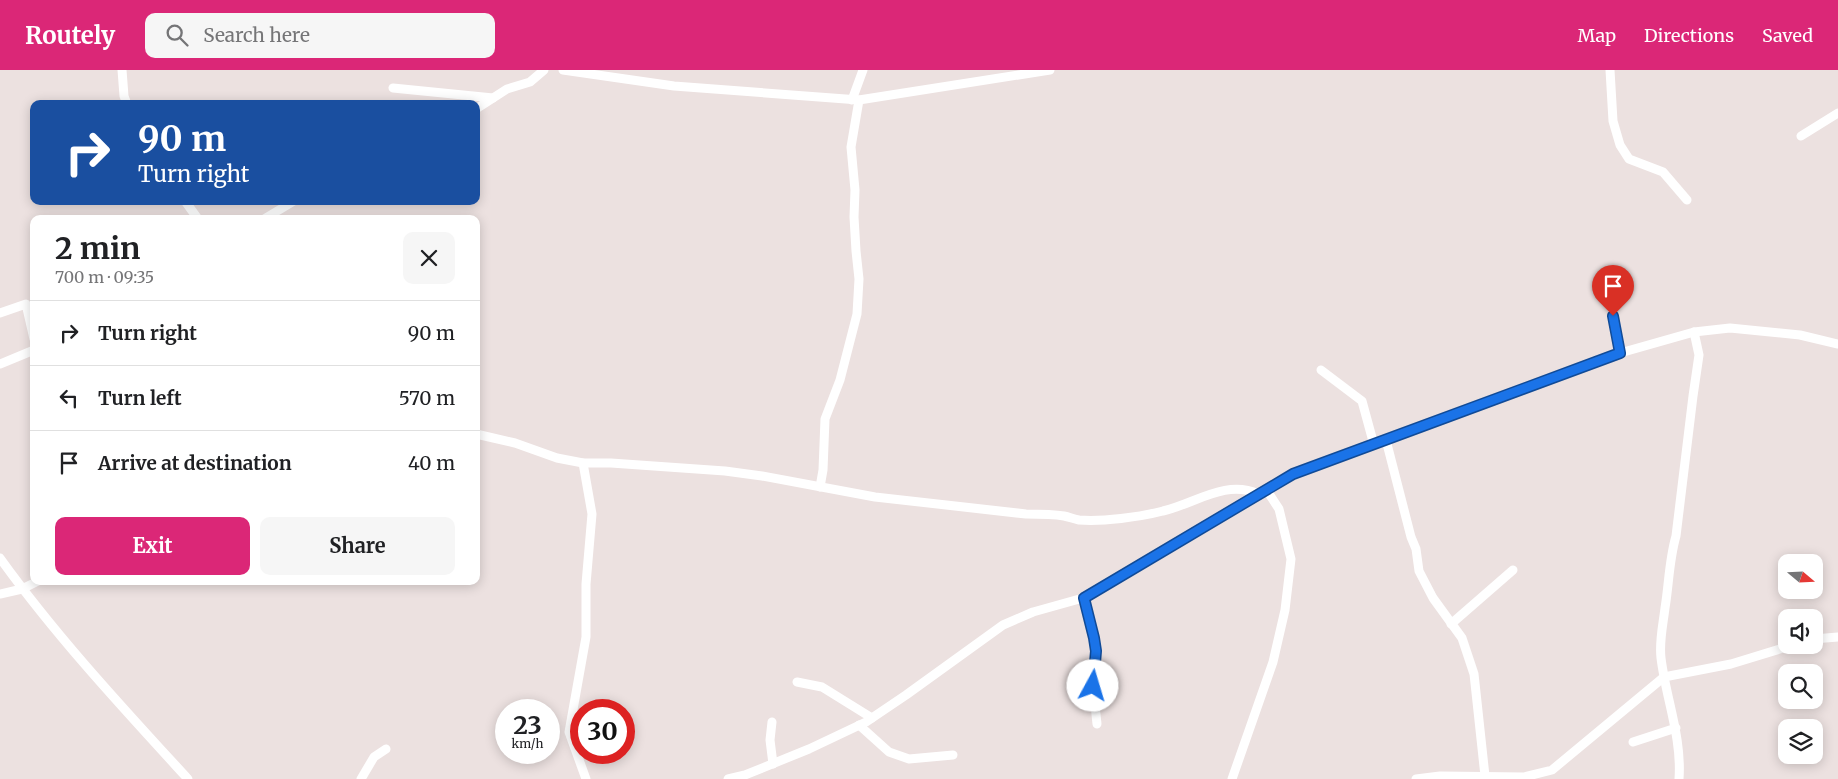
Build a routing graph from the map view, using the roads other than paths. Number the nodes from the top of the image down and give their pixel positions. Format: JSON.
{"nodes":[{"id":1,"x":122,"y":70,"type":"edge"},
{"id":2,"x":544,"y":70,"type":"edge"},
{"id":3,"x":562,"y":70,"type":"edge"},
{"id":4,"x":863,"y":70,"type":"edge"},
{"id":5,"x":1050,"y":70,"type":"edge"},
{"id":6,"x":1610,"y":70,"type":"edge"},
{"id":7,"x":393,"y":88,"type":"dead end"},
{"id":8,"x":493,"y":98,"type":"junction"},
{"id":9,"x":126,"y":100,"type":"edge"},
{"id":10,"x":856,"y":100,"type":"junction"},
{"id":11,"x":480,"y":106,"type":"edge"},
{"id":12,"x":1838,"y":113,"type":"edge"},
{"id":13,"x":1801,"y":136,"type":"dead end"},
{"id":14,"x":1687,"y":200,"type":"dead end"},
{"id":15,"x":287,"y":205,"type":"edge"},
{"id":16,"x":271,"y":215,"type":"edge"},
{"id":17,"x":1610,"y":298,"type":"dead end"},
{"id":18,"x":0,"y":313,"type":"edge"},
{"id":19,"x":30,"y":322,"type":"edge"},
{"id":20,"x":1694,"y":332,"type":"junction"},
{"id":21,"x":1838,"y":344,"type":"edge"},
{"id":22,"x":30,"y":352,"type":"edge"},
{"id":23,"x":1620,"y":353,"type":"junction"},
{"id":24,"x":0,"y":364,"type":"edge"},
{"id":25,"x":1321,"y":370,"type":"dead end"},
{"id":26,"x":480,"y":435,"type":"edge"},
{"id":27,"x":1386,"y":440,"type":"junction"},
{"id":28,"x":1374,"y":445,"type":"junction"},
{"id":29,"x":583,"y":463,"type":"junction"},
{"id":30,"x":820,"y":487,"type":"junction"},
{"id":31,"x":1262,"y":491,"type":"junction"},
{"id":32,"x":0,"y":558,"type":"edge"},
{"id":33,"x":1513,"y":570,"type":"dead end"},
{"id":34,"x":30,"y":585,"type":"edge"},
{"id":35,"x":22,"y":589,"type":"junction"},
{"id":36,"x":0,"y":594,"type":"edge"},
{"id":37,"x":1084,"y":598,"type":"junction"},
{"id":38,"x":1451,"y":624,"type":"junction"},
{"id":39,"x":1838,"y":637,"type":"edge"},
{"id":40,"x":1823,"y":638,"type":"edge"},
{"id":41,"x":1778,"y":650,"type":"edge"},
{"id":42,"x":1664,"y":677,"type":"junction"},
{"id":43,"x":797,"y":682,"type":"dead end"},
{"id":44,"x":872,"y":718,"type":"junction"},
{"id":45,"x":772,"y":722,"type":"dead end"},
{"id":46,"x":1097,"y":724,"type":"dead end"},
{"id":47,"x":859,"y":725,"type":"junction"},
{"id":48,"x":1676,"y":728,"type":"junction"},
{"id":49,"x":1633,"y":742,"type":"dead end"},
{"id":50,"x":386,"y":749,"type":"dead end"},
{"id":51,"x":953,"y":755,"type":"dead end"},
{"id":52,"x":773,"y":764,"type":"junction"},
{"id":53,"x":1486,"y":776,"type":"junction"},
{"id":54,"x":188,"y":779,"type":"edge"},
{"id":55,"x":361,"y":779,"type":"edge"},
{"id":56,"x":586,"y":779,"type":"edge"},
{"id":57,"x":728,"y":779,"type":"edge"},
{"id":58,"x":1232,"y":779,"type":"edge"},
{"id":59,"x":1416,"y":779,"type":"edge"},
{"id":60,"x":1679,"y":779,"type":"edge"}],
"edges":[{"from":1,"to":9,"type":"street"},
{"from":2,"to":8,"type":"street"},
{"from":3,"to":10,"type":"street"},
{"from":4,"to":10,"type":"street"},
{"from":5,"to":10,"type":"street"},
{"from":6,"to":14,"type":"street"},
{"from":7,"to":8,"type":"street"},
{"from":8,"to":11,"type":"street"},
{"from":10,"to":30,"type":"street"},
{"from":12,"to":13,"type":"street"},
{"from":15,"to":16,"type":"street"},
{"from":17,"to":23,"type":"street"},
{"from":18,"to":19,"type":"street"},
{"from":20,"to":21,"type":"street"},
{"from":20,"to":23,"type":"street"},
{"from":20,"to":42,"type":"street"},
{"from":22,"to":24,"type":"street"},
{"from":23,"to":27,"type":"street"},
{"from":25,"to":28,"type":"street"},
{"from":26,"to":29,"type":"street"},
{"from":27,"to":28,"type":"street"},
{"from":27,"to":38,"type":"street"},
{"from":28,"to":31,"type":"street"},
{"from":29,"to":30,"type":"street"},
{"from":29,"to":56,"type":"street"},
{"from":30,"to":31,"type":"street"},
{"from":31,"to":37,"type":"street"},
{"from":31,"to":58,"type":"street"},
{"from":32,"to":35,"type":"street"},
{"from":33,"to":38,"type":"street"},
{"from":34,"to":35,"type":"street"},
{"from":35,"to":36,"type":"street"},
{"from":35,"to":54,"type":"street"},
{"from":37,"to":44,"type":"street"},
{"from":37,"to":46,"type":"street"},
{"from":38,"to":53,"type":"street"},
{"from":39,"to":40,"type":"street"},
{"from":41,"to":42,"type":"street"},
{"from":42,"to":48,"type":"street"},
{"from":42,"to":53,"type":"street"},
{"from":43,"to":44,"type":"street"},
{"from":44,"to":47,"type":"street"},
{"from":45,"to":52,"type":"street"},
{"from":47,"to":51,"type":"street"},
{"from":47,"to":52,"type":"street"},
{"from":48,"to":49,"type":"street"},
{"from":48,"to":60,"type":"street"},
{"from":50,"to":55,"type":"street"},
{"from":52,"to":57,"type":"street"},
{"from":53,"to":59,"type":"street"}]}
